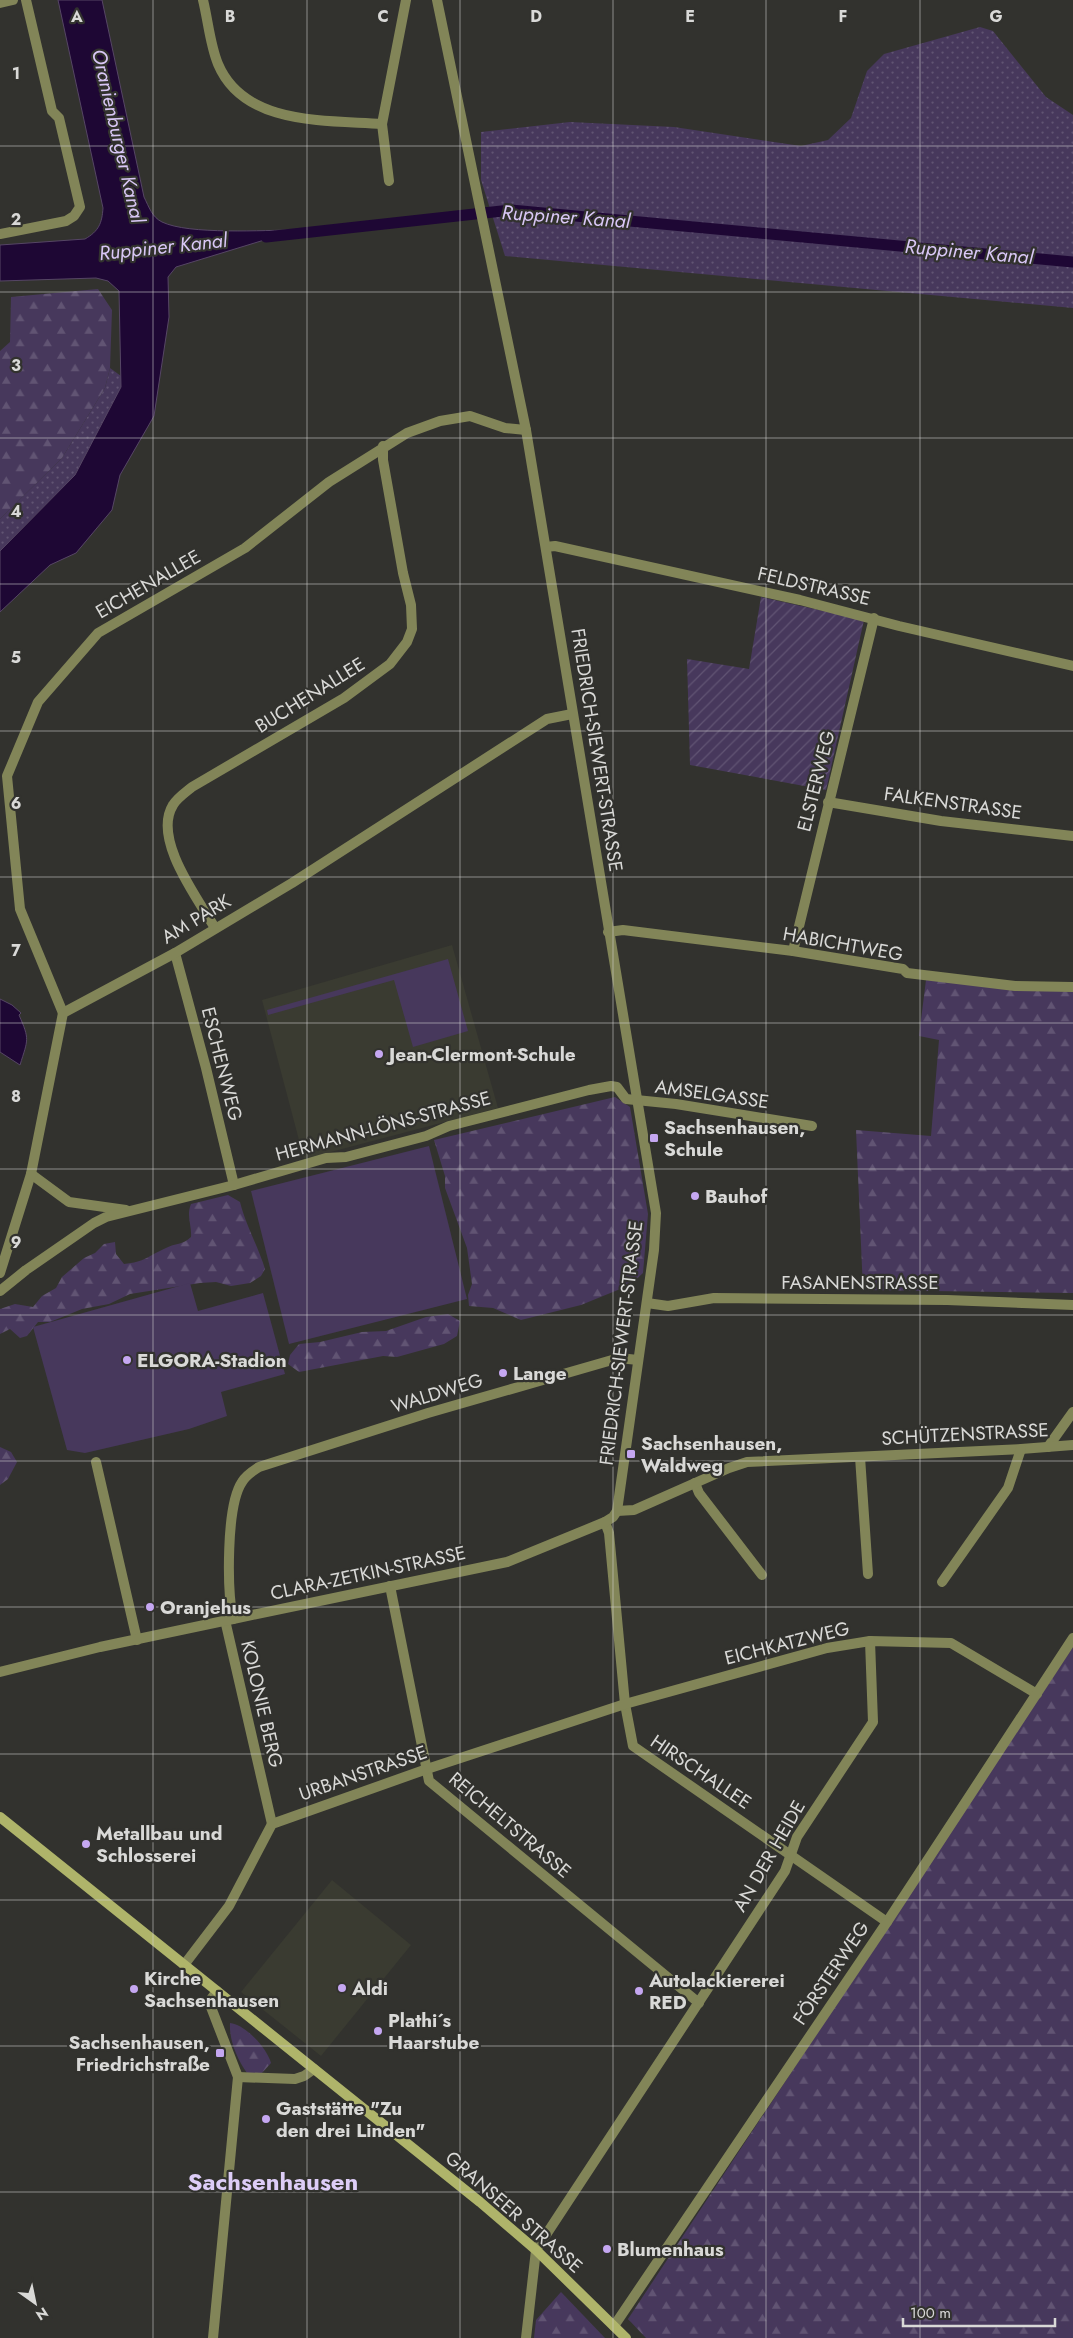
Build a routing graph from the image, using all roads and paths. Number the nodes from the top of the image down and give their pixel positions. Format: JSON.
{"nodes":[{"id":1,"x":13,"y":0,"type":"edge"},
{"id":2,"x":26,"y":0,"type":"edge"},
{"id":3,"x":204,"y":0,"type":"edge"},
{"id":4,"x":406,"y":0,"type":"edge"},
{"id":5,"x":437,"y":0,"type":"edge"},
{"id":6,"x":0,"y":3,"type":"edge"},
{"id":7,"x":382,"y":124,"type":"junction"},
{"id":8,"x":388,"y":181,"type":"dead end"},
{"id":9,"x":0,"y":234,"type":"edge"},
{"id":10,"x":526,"y":430,"type":"junction"},
{"id":11,"x":383,"y":446,"type":"junction"},
{"id":12,"x":546,"y":547,"type":"junction"},
{"id":13,"x":874,"y":618,"type":"junction"},
{"id":14,"x":1073,"y":666,"type":"edge"},
{"id":15,"x":572,"y":714,"type":"junction"},
{"id":16,"x":828,"y":802,"type":"junction"},
{"id":17,"x":1073,"y":836,"type":"edge"},
{"id":18,"x":215,"y":928,"type":"junction"},
{"id":19,"x":608,"y":932,"type":"junction"},
{"id":20,"x":793,"y":951,"type":"junction"},
{"id":21,"x":175,"y":953,"type":"junction"},
{"id":22,"x":1073,"y":987,"type":"edge"},
{"id":23,"x":63,"y":1013,"type":"junction"},
{"id":24,"x":638,"y":1101,"type":"junction"},
{"id":25,"x":812,"y":1126,"type":"dead end"},
{"id":26,"x":32,"y":1174,"type":"junction"},
{"id":27,"x":234,"y":1185,"type":"junction"},
{"id":28,"x":132,"y":1211,"type":"junction"},
{"id":29,"x":0,"y":1273,"type":"edge"},
{"id":30,"x":0,"y":1291,"type":"edge"},
{"id":31,"x":647,"y":1303,"type":"junction"},
{"id":32,"x":1073,"y":1305,"type":"edge"},
{"id":33,"x":638,"y":1360,"type":"junction"},
{"id":34,"x":1073,"y":1412,"type":"edge"},
{"id":35,"x":1073,"y":1445,"type":"edge"},
{"id":36,"x":1048,"y":1446,"type":"junction"},
{"id":37,"x":1021,"y":1449,"type":"junction"},
{"id":38,"x":860,"y":1457,"type":"junction"},
{"id":39,"x":96,"y":1462,"type":"dead end"},
{"id":40,"x":248,"y":1474,"type":"joint"},
{"id":41,"x":695,"y":1483,"type":"junction"},
{"id":42,"x":617,"y":1511,"type":"junction"},
{"id":43,"x":605,"y":1522,"type":"junction"},
{"id":44,"x":868,"y":1574,"type":"dead end"},
{"id":45,"x":762,"y":1575,"type":"dead end"},
{"id":46,"x":942,"y":1582,"type":"dead end"},
{"id":47,"x":390,"y":1586,"type":"junction"},
{"id":48,"x":229,"y":1620,"type":"junction"},
{"id":49,"x":1073,"y":1638,"type":"edge"},
{"id":50,"x":137,"y":1640,"type":"junction"},
{"id":51,"x":870,"y":1641,"type":"junction"},
{"id":52,"x":0,"y":1672,"type":"edge"},
{"id":53,"x":1036,"y":1694,"type":"junction"},
{"id":54,"x":625,"y":1704,"type":"junction"},
{"id":55,"x":427,"y":1769,"type":"junction"},
{"id":56,"x":0,"y":1817,"type":"edge"},
{"id":57,"x":272,"y":1824,"type":"junction"},
{"id":58,"x":790,"y":1854,"type":"junction"},
{"id":59,"x":886,"y":1922,"type":"junction"},
{"id":60,"x":184,"y":1964,"type":"junction"},
{"id":61,"x":217,"y":1991,"type":"junction"},
{"id":62,"x":699,"y":2003,"type":"junction"},
{"id":63,"x":314,"y":2068,"type":"junction"},
{"id":64,"x":238,"y":2077,"type":"junction"},
{"id":65,"x":536,"y":2250,"type":"junction"},
{"id":66,"x":614,"y":2326,"type":"junction"},
{"id":67,"x":213,"y":2338,"type":"edge"},
{"id":68,"x":526,"y":2338,"type":"edge"},
{"id":69,"x":626,"y":2338,"type":"edge"}],
"edges":[{"from":1,"to":6,"type":"street"},
{"from":2,"to":9,"type":"street"},
{"from":3,"to":7,"type":"street"},
{"from":4,"to":7,"type":"street"},
{"from":5,"to":10,"type":"street","name":"FRIEDRICH-SIEWERT-STRASSE"},
{"from":7,"to":8,"type":"street"},
{"from":10,"to":11,"type":"street","name":"EICHENALLEE"},
{"from":10,"to":12,"type":"street","name":"FRIEDRICH-SIEWERT-STRASSE"},
{"from":11,"to":18,"type":"street","name":"BUCHENALLEE"},
{"from":11,"to":23,"type":"street","name":"EICHENALLEE"},
{"from":12,"to":13,"type":"street","name":"FELDSTRASSE"},
{"from":12,"to":15,"type":"street","name":"FRIEDRICH-SIEWERT-STRASSE"},
{"from":13,"to":14,"type":"street","name":"FELDSTRASSE"},
{"from":13,"to":16,"type":"street","name":"ELSTERWEG"},
{"from":15,"to":18,"type":"street","name":"AM PARK"},
{"from":15,"to":19,"type":"street","name":"FRIEDRICH-SIEWERT-STRASSE"},
{"from":16,"to":17,"type":"street","name":"FALKENSTRASSE"},
{"from":16,"to":20,"type":"street","name":"ELSTERWEG"},
{"from":18,"to":21,"type":"street","name":"AM PARK"},
{"from":19,"to":20,"type":"street","name":"HABICHTWEG"},
{"from":19,"to":24,"type":"street","name":"FRIEDRICH-SIEWERT-STRASSE"},
{"from":20,"to":22,"type":"street","name":"HABICHTWEG"},
{"from":21,"to":23,"type":"street","name":"AM PARK"},
{"from":21,"to":27,"type":"street","name":"ESCHENWEG"},
{"from":23,"to":26,"type":"street"},
{"from":24,"to":25,"type":"street","name":"AMSELGASSE"},
{"from":24,"to":27,"type":"street","name":"HERMANN-LÖNS-STRASSE"},
{"from":24,"to":31,"type":"street","name":"FRIEDRICH-SIEWERT-STRASSE"},
{"from":26,"to":28,"type":"street","name":"HERMANN-LÖNS-STRASSE"},
{"from":26,"to":29,"type":"street"},
{"from":27,"to":28,"type":"street","name":"HERMANN-LÖNS-STRASSE"},
{"from":28,"to":30,"type":"street","name":"HERMANN-LÖNS-STRASSE"},
{"from":31,"to":32,"type":"street","name":"FASANENSTRASSE"},
{"from":31,"to":33,"type":"street","name":"FRIEDRICH-SIEWERT-STRASSE"},
{"from":33,"to":40,"type":"street","name":"WALDWEG"},
{"from":33,"to":42,"type":"street","name":"FRIEDRICH-SIEWERT-STRASSE"},
{"from":34,"to":36,"type":"street"},
{"from":35,"to":36,"type":"street","name":"SCHÜTZENSTRASSE"},
{"from":36,"to":37,"type":"street","name":"SCHÜTZENSTRASSE"},
{"from":37,"to":38,"type":"street","name":"SCHÜTZENSTRASSE"},
{"from":37,"to":46,"type":"street"},
{"from":38,"to":41,"type":"street","name":"SCHÜTZENSTRASSE"},
{"from":38,"to":44,"type":"street","name":"SCHÜTZENSTRASSE"},
{"from":39,"to":50,"type":"street"},
{"from":40,"to":48,"type":"street","name":"KOLONIE BERG"},
{"from":41,"to":42,"type":"street","name":"SCHÜTZENSTRASSE"},
{"from":41,"to":45,"type":"street"},
{"from":42,"to":43,"type":"street","name":"CLARA-ZETKIN-STRASSE"},
{"from":43,"to":47,"type":"street","name":"CLARA-ZETKIN-STRASSE"},
{"from":43,"to":54,"type":"street","name":"HIRSCHALLEE"},
{"from":47,"to":48,"type":"street","name":"CLARA-ZETKIN-STRASSE"},
{"from":47,"to":55,"type":"street","name":"REICHELTSTRASSE"},
{"from":48,"to":50,"type":"street","name":"CLARA-ZETKIN-STRASSE"},
{"from":48,"to":57,"type":"street","name":"KOLONIE BERG"},
{"from":49,"to":53,"type":"street","name":"FÖRSTERWEG"},
{"from":50,"to":52,"type":"street","name":"CLARA-ZETKIN-STRASSE"},
{"from":51,"to":53,"type":"street","name":"EICHKATZWEG"},
{"from":51,"to":54,"type":"street","name":"EICHKATZWEG"},
{"from":51,"to":58,"type":"street","name":"AN DER HEIDE"},
{"from":53,"to":59,"type":"street","name":"FÖRSTERWEG"},
{"from":54,"to":55,"type":"street","name":"URBANSTRASSE"},
{"from":54,"to":58,"type":"street","name":"HIRSCHALLEE"},
{"from":55,"to":57,"type":"street","name":"URBANSTRASSE"},
{"from":55,"to":62,"type":"street","name":"REICHELTSTRASSE"},
{"from":56,"to":60,"type":"main road","name":"GRANSEER STRASSE"},
{"from":57,"to":60,"type":"street"},
{"from":58,"to":59,"type":"street","name":"HIRSCHALLEE"},
{"from":58,"to":62,"type":"street","name":"AN DER HEIDE"},
{"from":59,"to":66,"type":"street","name":"FÖRSTERWEG"},
{"from":60,"to":61,"type":"main road","name":"GRANSEER STRASSE"},
{"from":61,"to":63,"type":"main road","name":"GRANSEER STRASSE"},
{"from":61,"to":64,"type":"street"},
{"from":62,"to":65,"type":"street","name":"AN DER HEIDE"},
{"from":63,"to":64,"type":"street"},
{"from":63,"to":65,"type":"main road","name":"GRANSEER STRASSE"},
{"from":64,"to":67,"type":"street"},
{"from":65,"to":66,"type":"main road","name":"GRANSEER STRASSE"},
{"from":65,"to":68,"type":"street"},
{"from":66,"to":69,"type":"main road","name":"GRANSEER STRASSE"}]}
